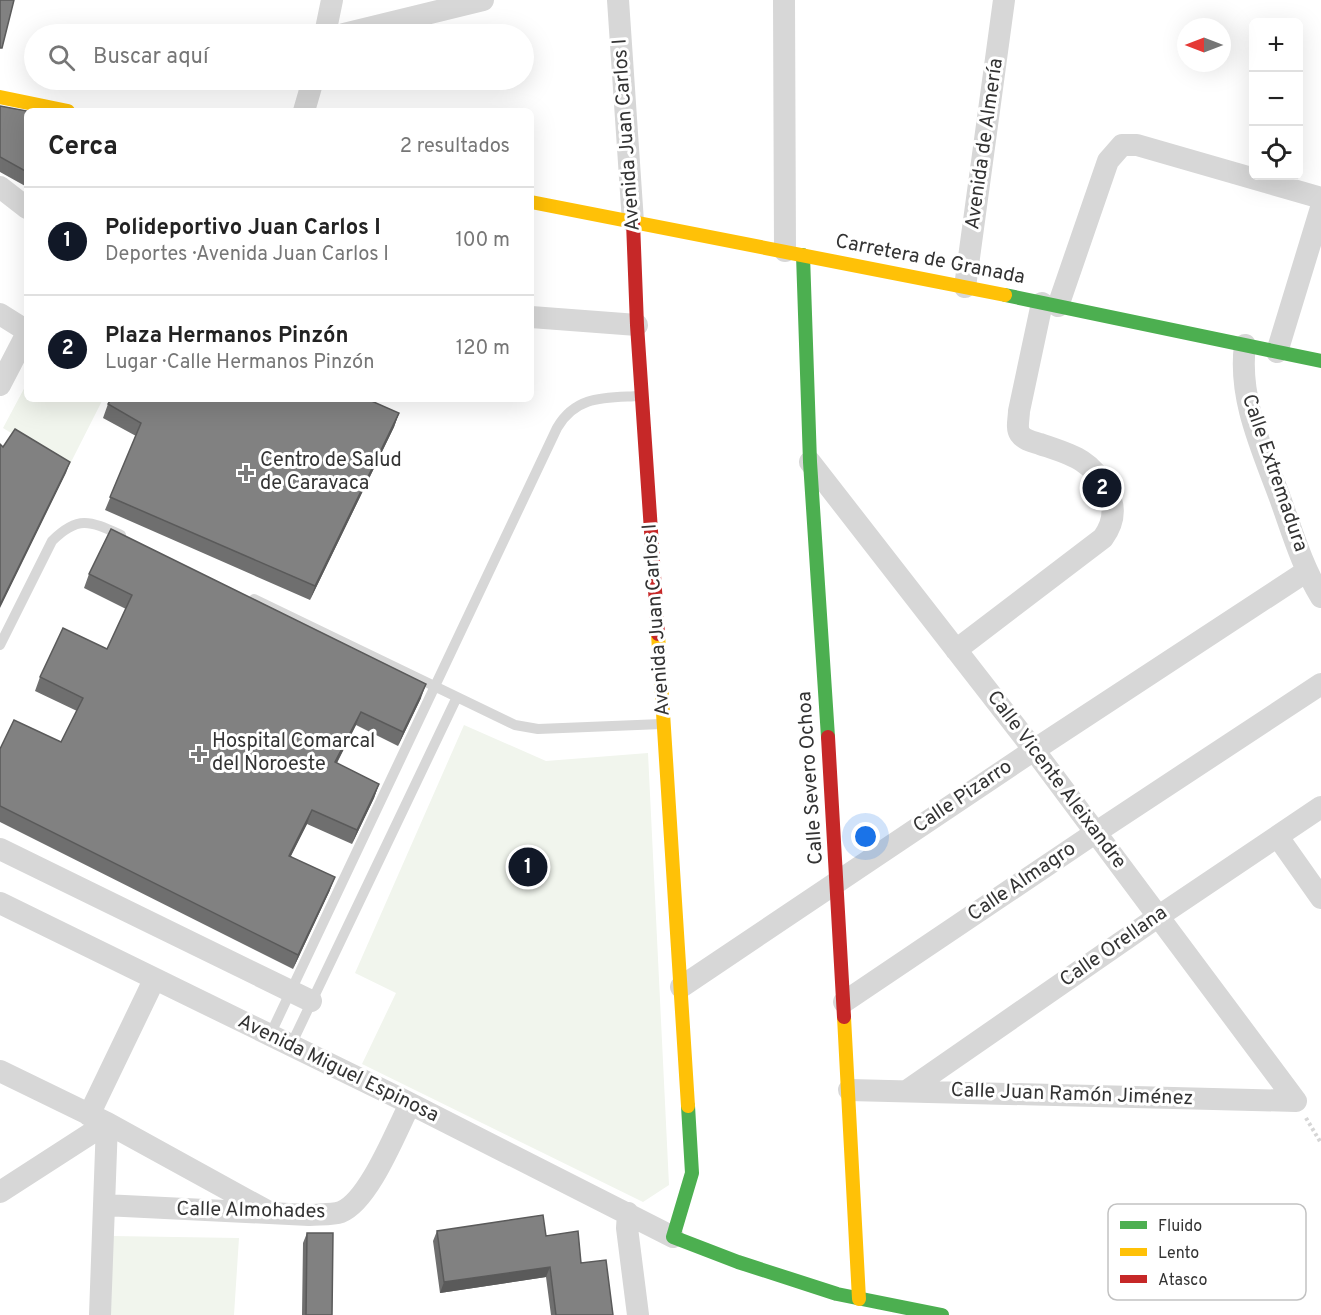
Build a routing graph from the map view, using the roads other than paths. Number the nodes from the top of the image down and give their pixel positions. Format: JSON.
{"nodes":[{"id":1,"x":332,"y":0,"type":"edge"},
{"id":2,"x":483,"y":0,"type":"edge"},
{"id":3,"x":618,"y":0,"type":"edge"},
{"id":4,"x":784,"y":0,"type":"edge"},
{"id":5,"x":1004,"y":0,"type":"edge"},
{"id":6,"x":328,"y":24,"type":"edge"},
{"id":7,"x":385,"y":24,"type":"edge"},
{"id":8,"x":310,"y":90,"type":"edge"},
{"id":9,"x":0,"y":97,"type":"edge"},
{"id":10,"x":53,"y":108,"type":"edge"},
{"id":11,"x":305,"y":108,"type":"edge"},
{"id":12,"x":0,"y":187,"type":"edge"},
{"id":13,"x":1321,"y":198,"type":"edge"},
{"id":14,"x":534,"y":203,"type":"edge"},
{"id":15,"x":24,"y":206,"type":"edge"},
{"id":16,"x":1321,"y":208,"type":"edge"},
{"id":17,"x":633,"y":222,"type":"junction"},
{"id":18,"x":794,"y":253,"type":"junction"},
{"id":19,"x":965,"y":287,"type":"junction"},
{"id":20,"x":1050,"y":305,"type":"junction"},
{"id":21,"x":0,"y":314,"type":"edge"},
{"id":22,"x":534,"y":317,"type":"edge"},
{"id":23,"x":637,"y":325,"type":"junction"},
{"id":24,"x":24,"y":330,"type":"edge"},
{"id":25,"x":24,"y":338,"type":"edge"},
{"id":26,"x":1245,"y":345,"type":"junction"},
{"id":27,"x":1277,"y":352,"type":"junction"},
{"id":28,"x":1321,"y":362,"type":"edge"},
{"id":29,"x":0,"y":385,"type":"edge"},
{"id":30,"x":642,"y":396,"type":"junction"},
{"id":31,"x":810,"y":462,"type":"junction"},
{"id":32,"x":134,"y":541,"type":"edge"},
{"id":33,"x":1307,"y":571,"type":"junction"},
{"id":34,"x":246,"y":596,"type":"edge"},
{"id":35,"x":1321,"y":597,"type":"edge"},
{"id":36,"x":0,"y":645,"type":"edge"},
{"id":37,"x":956,"y":650,"type":"junction"},
{"id":38,"x":1321,"y":684,"type":"edge"},
{"id":39,"x":435,"y":687,"type":"junction"},
{"id":40,"x":457,"y":697,"type":"junction"},
{"id":41,"x":664,"y":724,"type":"junction"},
{"id":42,"x":1034,"y":750,"type":"junction"},
{"id":43,"x":1321,"y":807,"type":"edge"},
{"id":44,"x":1095,"y":833,"type":"junction"},
{"id":45,"x":1278,"y":837,"type":"junction"},
{"id":46,"x":0,"y":849,"type":"edge"},
{"id":47,"x":837,"y":881,"type":"junction"},
{"id":48,"x":1321,"y":898,"type":"edge"},
{"id":49,"x":0,"y":903,"type":"edge"},
{"id":50,"x":1159,"y":916,"type":"junction"},
{"id":51,"x":154,"y":980,"type":"junction"},
{"id":52,"x":681,"y":987,"type":"junction"},
{"id":53,"x":290,"y":991,"type":"junction"},
{"id":54,"x":311,"y":1001,"type":"junction"},
{"id":55,"x":844,"y":1002,"type":"junction"},
{"id":56,"x":270,"y":1035,"type":"junction"},
{"id":57,"x":291,"y":1045,"type":"junction"},
{"id":58,"x":0,"y":1071,"type":"edge"},
{"id":59,"x":849,"y":1090,"type":"junction"},
{"id":60,"x":908,"y":1090,"type":"junction"},
{"id":61,"x":1296,"y":1101,"type":"joint"},
{"id":62,"x":410,"y":1104,"type":"junction"},
{"id":63,"x":98,"y":1119,"type":"junction"},
{"id":64,"x":0,"y":1192,"type":"edge"},
{"id":65,"x":104,"y":1205,"type":"junction"},
{"id":66,"x":271,"y":1213,"type":"junction"},
{"id":67,"x":628,"y":1213,"type":"junction"},
{"id":68,"x":674,"y":1238,"type":"junction"},
{"id":69,"x":859,"y":1299,"type":"junction"},
{"id":70,"x":100,"y":1315,"type":"edge"},
{"id":71,"x":638,"y":1315,"type":"edge"},
{"id":72,"x":942,"y":1315,"type":"edge"}],
"edges":[{"from":1,"to":6,"type":"street"},
{"from":2,"to":7,"type":"street"},
{"from":3,"to":17,"type":"street","name":"Avenida Juan Carlos I"},
{"from":4,"to":18,"type":"street"},
{"from":5,"to":19,"type":"street","name":"Avenida de Almería"},
{"from":8,"to":11,"type":"street"},
{"from":9,"to":10,"type":"street"},
{"from":12,"to":15,"type":"street"},
{"from":13,"to":20,"type":"street"},
{"from":14,"to":17,"type":"street","name":"Carretera de Granada"},
{"from":16,"to":27,"type":"street"},
{"from":17,"to":18,"type":"street","name":"Carretera de Granada"},
{"from":17,"to":23,"type":"street","name":"Avenida Juan Carlos I"},
{"from":18,"to":19,"type":"street","name":"Carretera de Granada"},
{"from":18,"to":31,"type":"street","name":"Calle Severo Ochoa"},
{"from":19,"to":20,"type":"street","name":"Carretera de Granada"},
{"from":20,"to":26,"type":"street","name":"Carretera de Granada"},
{"from":20,"to":37,"type":"street"},
{"from":21,"to":24,"type":"street"},
{"from":22,"to":23,"type":"street"},
{"from":23,"to":30,"type":"street","name":"Avenida Juan Carlos I"},
{"from":25,"to":29,"type":"street"},
{"from":26,"to":27,"type":"street","name":"Carretera de Granada"},
{"from":26,"to":33,"type":"street","name":"Calle Extremadura"},
{"from":27,"to":28,"type":"street","name":"Carretera de Granada"},
{"from":30,"to":39,"type":"lane"},
{"from":30,"to":41,"type":"street","name":"Avenida Juan Carlos I"},
{"from":31,"to":37,"type":"street","name":"Calle Vicente Aleixandre"},
{"from":31,"to":47,"type":"street","name":"Calle Severo Ochoa"},
{"from":32,"to":36,"type":"lane"},
{"from":33,"to":35,"type":"street","name":"Calle Extremadura"},
{"from":33,"to":42,"type":"street","name":"Calle Pizarro"},
{"from":34,"to":39,"type":"lane"},
{"from":37,"to":42,"type":"street","name":"Calle Vicente Aleixandre"},
{"from":38,"to":44,"type":"street","name":"Calle Almagro"},
{"from":39,"to":40,"type":"lane"},
{"from":39,"to":53,"type":"lane"},
{"from":40,"to":41,"type":"lane"},
{"from":40,"to":54,"type":"lane"},
{"from":41,"to":52,"type":"street","name":"Avenida Juan Carlos I"},
{"from":42,"to":44,"type":"street","name":"Calle Vicente Aleixandre"},
{"from":42,"to":47,"type":"street","name":"Calle Pizarro"},
{"from":43,"to":45,"type":"street","name":"Calle Orellana"},
{"from":44,"to":50,"type":"street","name":"Calle Vicente Aleixandre"},
{"from":44,"to":55,"type":"street","name":"Calle Almagro"},
{"from":45,"to":48,"type":"street"},
{"from":45,"to":50,"type":"street","name":"Calle Orellana"},
{"from":46,"to":53,"type":"street"},
{"from":47,"to":52,"type":"street","name":"Calle Pizarro"},
{"from":47,"to":55,"type":"street","name":"Calle Severo Ochoa"},
{"from":49,"to":51,"type":"street","name":"Avenida Miguel Espinosa"},
{"from":50,"to":60,"type":"street","name":"Calle Orellana"},
{"from":50,"to":61,"type":"street","name":"Calle Vicente Aleixandre"},
{"from":51,"to":56,"type":"street","name":"Avenida Miguel Espinosa"},
{"from":51,"to":63,"type":"street"},
{"from":52,"to":68,"type":"street","name":"Avenida Juan Carlos I"},
{"from":53,"to":54,"type":"street"},
{"from":53,"to":56,"type":"lane"},
{"from":54,"to":57,"type":"lane"},
{"from":55,"to":59,"type":"street","name":"Calle Severo Ochoa"},
{"from":56,"to":57,"type":"street","name":"Avenida Miguel Espinosa"},
{"from":57,"to":62,"type":"street","name":"Avenida Miguel Espinosa"},
{"from":58,"to":63,"type":"street"},
{"from":59,"to":60,"type":"street","name":"Calle Juan Ramón Jiménez"},
{"from":59,"to":69,"type":"street","name":"Calle Severo Ochoa"},
{"from":60,"to":61,"type":"street","name":"Calle Juan Ramón Jiménez"},
{"from":62,"to":66,"type":"street","name":"Calle Almohades"},
{"from":62,"to":67,"type":"street","name":"Avenida Miguel Espinosa"},
{"from":63,"to":64,"type":"street"},
{"from":63,"to":65,"type":"street"},
{"from":63,"to":66,"type":"street"},
{"from":65,"to":66,"type":"street","name":"Calle Almohades"},
{"from":65,"to":70,"type":"street"},
{"from":67,"to":68,"type":"street","name":"Avenida Miguel Espinosa"},
{"from":67,"to":71,"type":"street"},
{"from":68,"to":69,"type":"street"},
{"from":69,"to":72,"type":"street"}]}
